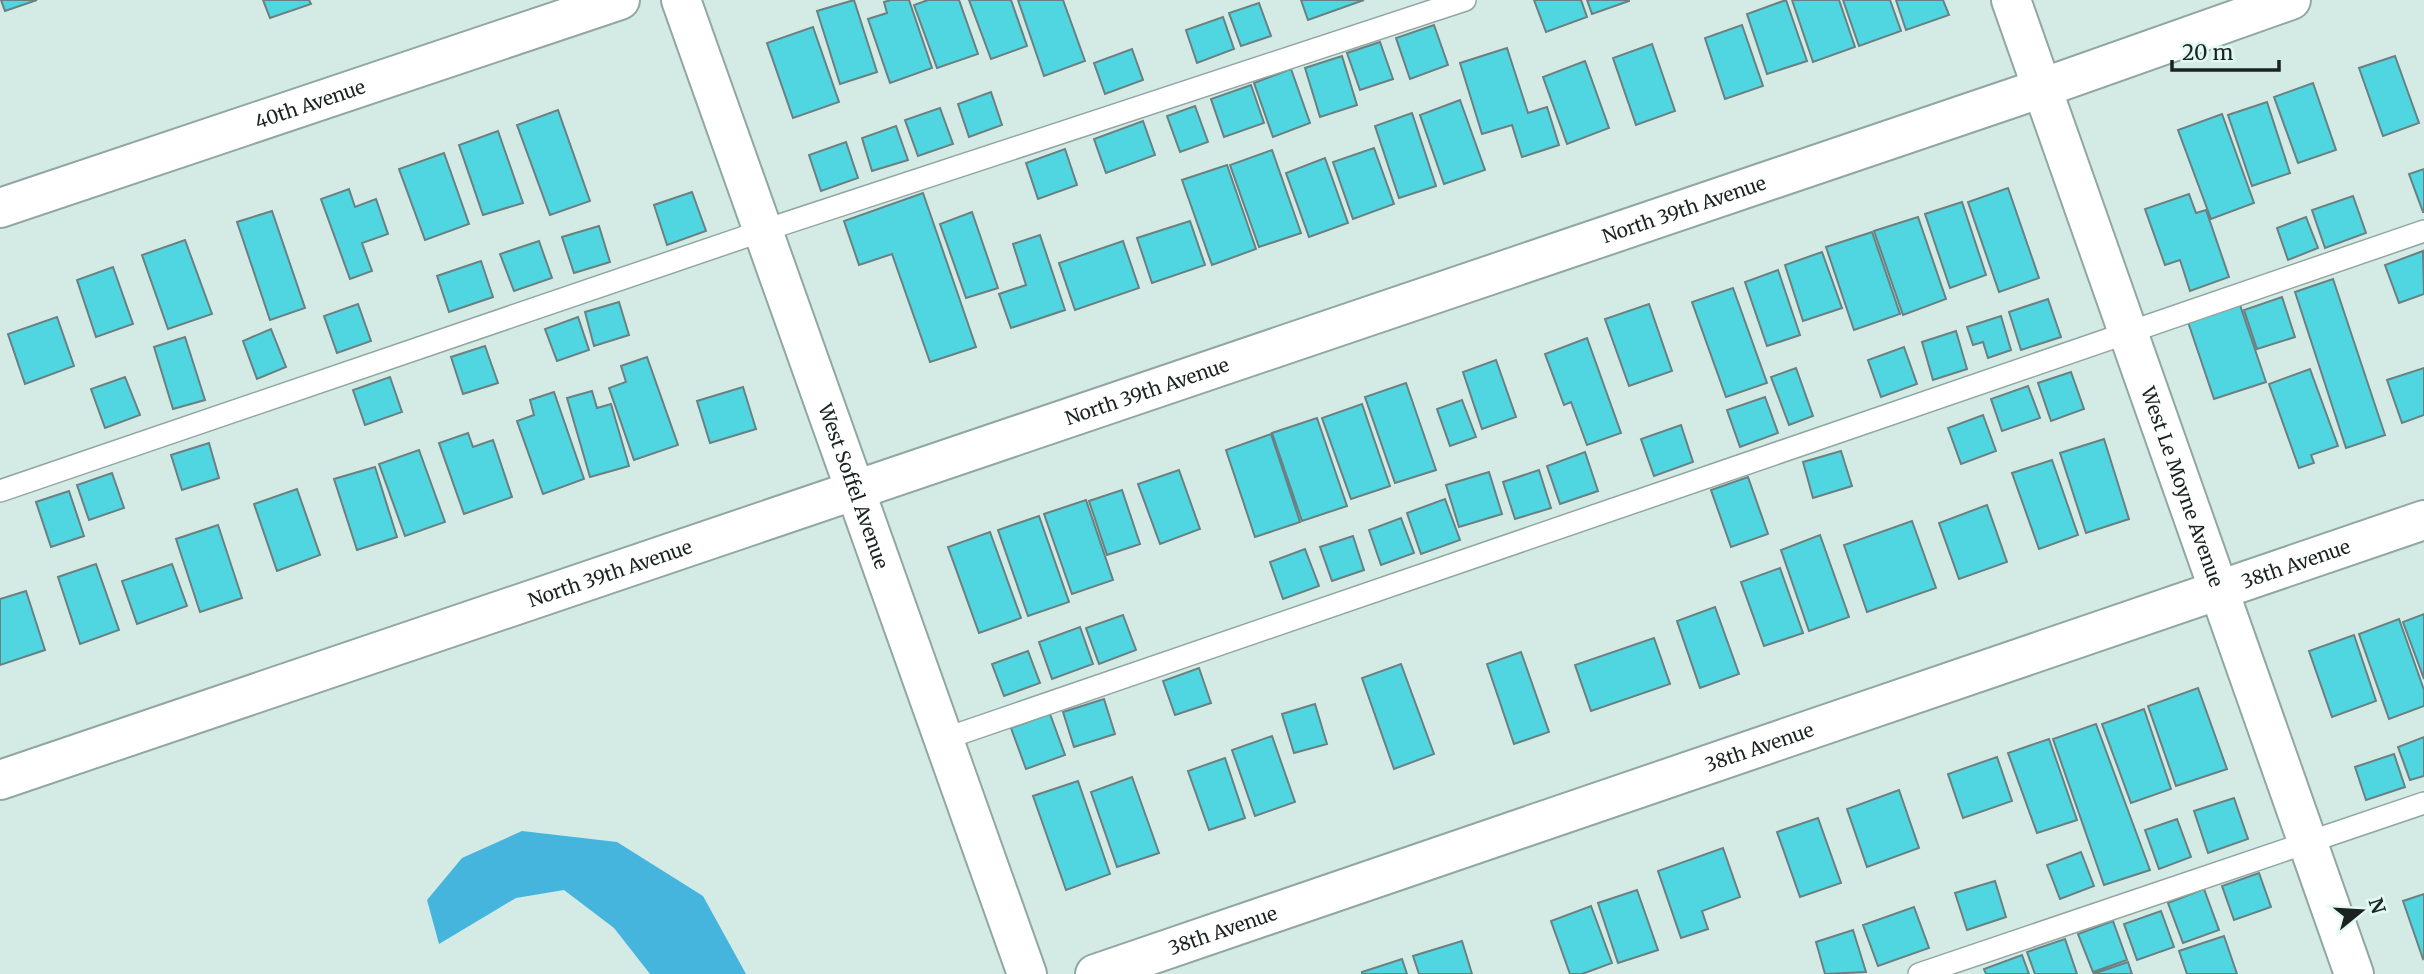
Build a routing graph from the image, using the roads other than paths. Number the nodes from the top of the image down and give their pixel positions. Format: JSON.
{"nodes":[{"id":1,"x":620,"y":0,"type":"edge"},
{"id":2,"x":681,"y":0,"type":"edge"},
{"id":3,"x":1465,"y":0,"type":"edge"},
{"id":4,"x":2011,"y":0,"type":"edge"},
{"id":5,"x":2291,"y":0,"type":"edge"},
{"id":6,"x":2042,"y":88,"type":"junction"},
{"id":7,"x":0,"y":208,"type":"edge"},
{"id":8,"x":762,"y":231,"type":"junction"},
{"id":9,"x":2424,"y":231,"type":"edge"},
{"id":10,"x":2128,"y":331,"type":"junction"},
{"id":11,"x":0,"y":491,"type":"edge"},
{"id":12,"x":855,"y":492,"type":"junction"},
{"id":13,"x":2424,"y":520,"type":"edge"},
{"id":14,"x":2219,"y":590,"type":"junction"},
{"id":15,"x":944,"y":739,"type":"junction"},
{"id":16,"x":0,"y":780,"type":"edge"},
{"id":17,"x":2424,"y":803,"type":"edge"},
{"id":18,"x":2308,"y":843,"type":"junction"},
{"id":19,"x":1027,"y":974,"type":"edge"},
{"id":20,"x":1095,"y":974,"type":"edge"},
{"id":21,"x":1919,"y":974,"type":"edge"},
{"id":22,"x":2354,"y":974,"type":"edge"}],
"edges":[{"from":1,"to":7,"type":"street","name":"40th Avenue"},
{"from":2,"to":8,"type":"street","name":"West Soffel Avenue"},
{"from":3,"to":8,"type":"lane"},
{"from":4,"to":6,"type":"street","name":"West Le Moyne Avenue"},
{"from":5,"to":6,"type":"street","name":"North 39th Avenue"},
{"from":6,"to":10,"type":"street","name":"West Le Moyne Avenue"},
{"from":6,"to":12,"type":"street","name":"North 39th Avenue"},
{"from":8,"to":11,"type":"lane"},
{"from":8,"to":12,"type":"street","name":"West Soffel Avenue"},
{"from":9,"to":10,"type":"lane"},
{"from":10,"to":14,"type":"street","name":"West Le Moyne Avenue"},
{"from":10,"to":15,"type":"lane"},
{"from":12,"to":15,"type":"street","name":"West Soffel Avenue"},
{"from":12,"to":16,"type":"street","name":"North 39th Avenue"},
{"from":13,"to":14,"type":"street","name":"38th Avenue"},
{"from":14,"to":18,"type":"street","name":"West Le Moyne Avenue"},
{"from":14,"to":20,"type":"street","name":"38th Avenue"},
{"from":15,"to":19,"type":"street","name":"West Soffel Avenue"},
{"from":17,"to":18,"type":"lane"},
{"from":18,"to":21,"type":"lane"},
{"from":18,"to":22,"type":"street","name":"West Le Moyne Avenue"}]}
